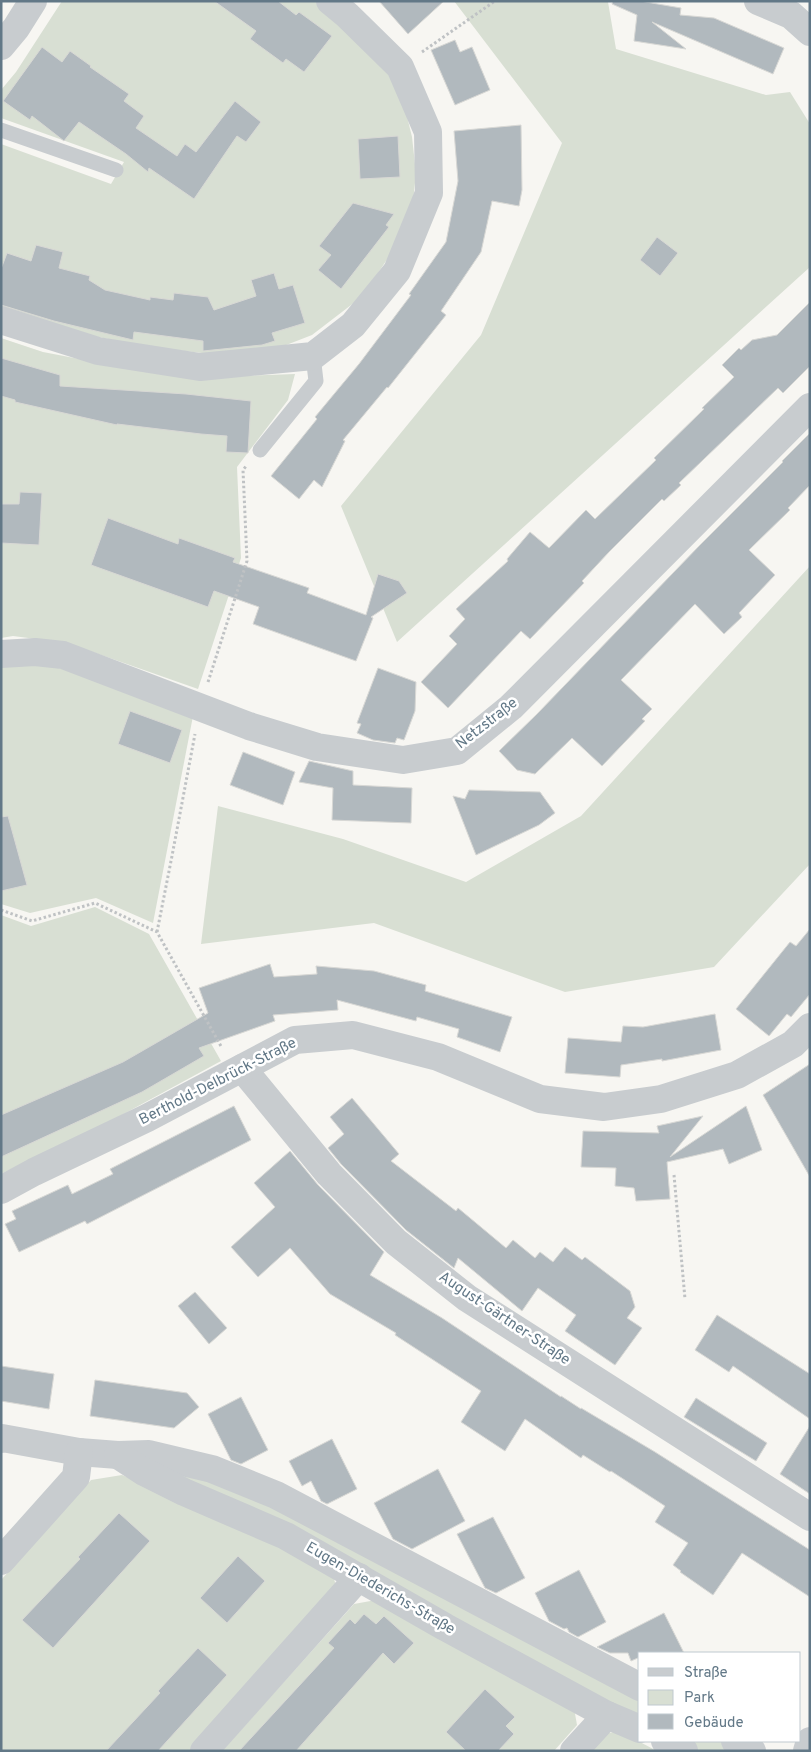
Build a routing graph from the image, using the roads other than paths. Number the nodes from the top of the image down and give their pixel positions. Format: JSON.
{"nodes":[{"id":1,"x":33,"y":1,"type":"edge"},
{"id":2,"x":330,"y":1,"type":"edge"},
{"id":3,"x":758,"y":1,"type":"edge"},
{"id":4,"x":810,"y":32,"type":"edge"},
{"id":5,"x":1,"y":46,"type":"edge"},
{"id":6,"x":1,"y":130,"type":"edge"},
{"id":7,"x":116,"y":170,"type":"dead end"},
{"id":8,"x":1,"y":320,"type":"edge"},
{"id":9,"x":313,"y":356,"type":"junction"},
{"id":10,"x":810,"y":407,"type":"edge"},
{"id":11,"x":260,"y":450,"type":"road end"},
{"id":12,"x":1,"y":654,"type":"edge"},
{"id":13,"x":810,"y":1027,"type":"edge"},
{"id":14,"x":242,"y":1068,"type":"junction"},
{"id":15,"x":1,"y":1190,"type":"edge"},
{"id":16,"x":2,"y":1438,"type":"edge"},
{"id":17,"x":79,"y":1452,"type":"junction"},
{"id":18,"x":118,"y":1455,"type":"junction"},
{"id":19,"x":810,"y":1517,"type":"edge"},
{"id":20,"x":1,"y":1561,"type":"edge"},
{"id":21,"x":359,"y":1576,"type":"junction"},
{"id":22,"x":638,"y":1686,"type":"edge"},
{"id":23,"x":607,"y":1715,"type":"junction"},
{"id":24,"x":638,"y":1728,"type":"edge"},
{"id":25,"x":810,"y":1741,"type":"edge"},
{"id":26,"x":667,"y":1742,"type":"edge"},
{"id":27,"x":737,"y":1742,"type":"edge"},
{"id":28,"x":204,"y":1751,"type":"edge"},
{"id":29,"x":574,"y":1751,"type":"edge"},
{"id":30,"x":684,"y":1751,"type":"edge"},
{"id":31,"x":752,"y":1751,"type":"edge"},
{"id":32,"x":807,"y":1751,"type":"edge"}],
"edges":[{"from":1,"to":5,"type":"street"},
{"from":2,"to":9,"type":"street"},
{"from":3,"to":4,"type":"street"},
{"from":6,"to":7,"type":"lane"},
{"from":8,"to":9,"type":"street"},
{"from":9,"to":11,"type":"lane"},
{"from":10,"to":12,"type":"street","name":"Netzstraße"},
{"from":13,"to":14,"type":"street","name":"Berthold-Delbrück-Straße"},
{"from":14,"to":15,"type":"street","name":"Berthold-Delbrück-Straße"},
{"from":14,"to":19,"type":"street","name":"August-Gärtner-Straße"},
{"from":16,"to":17,"type":"street","name":"Eugen-Diederichs-Straße"},
{"from":17,"to":18,"type":"street","name":"Eugen-Diederichs-Straße"},
{"from":17,"to":20,"type":"street"},
{"from":18,"to":21,"type":"street","name":"Eugen-Diederichs-Straße"},
{"from":18,"to":22,"type":"street","name":"Eugen-Diederichs-Straße"},
{"from":21,"to":23,"type":"street","name":"Eugen-Diederichs-Straße"},
{"from":21,"to":28,"type":"street"},
{"from":23,"to":24,"type":"street","name":"Eugen-Diederichs-Straße"},
{"from":23,"to":29,"type":"street"},
{"from":25,"to":32,"type":"street"},
{"from":26,"to":30,"type":"street"},
{"from":27,"to":31,"type":"street"}]}
